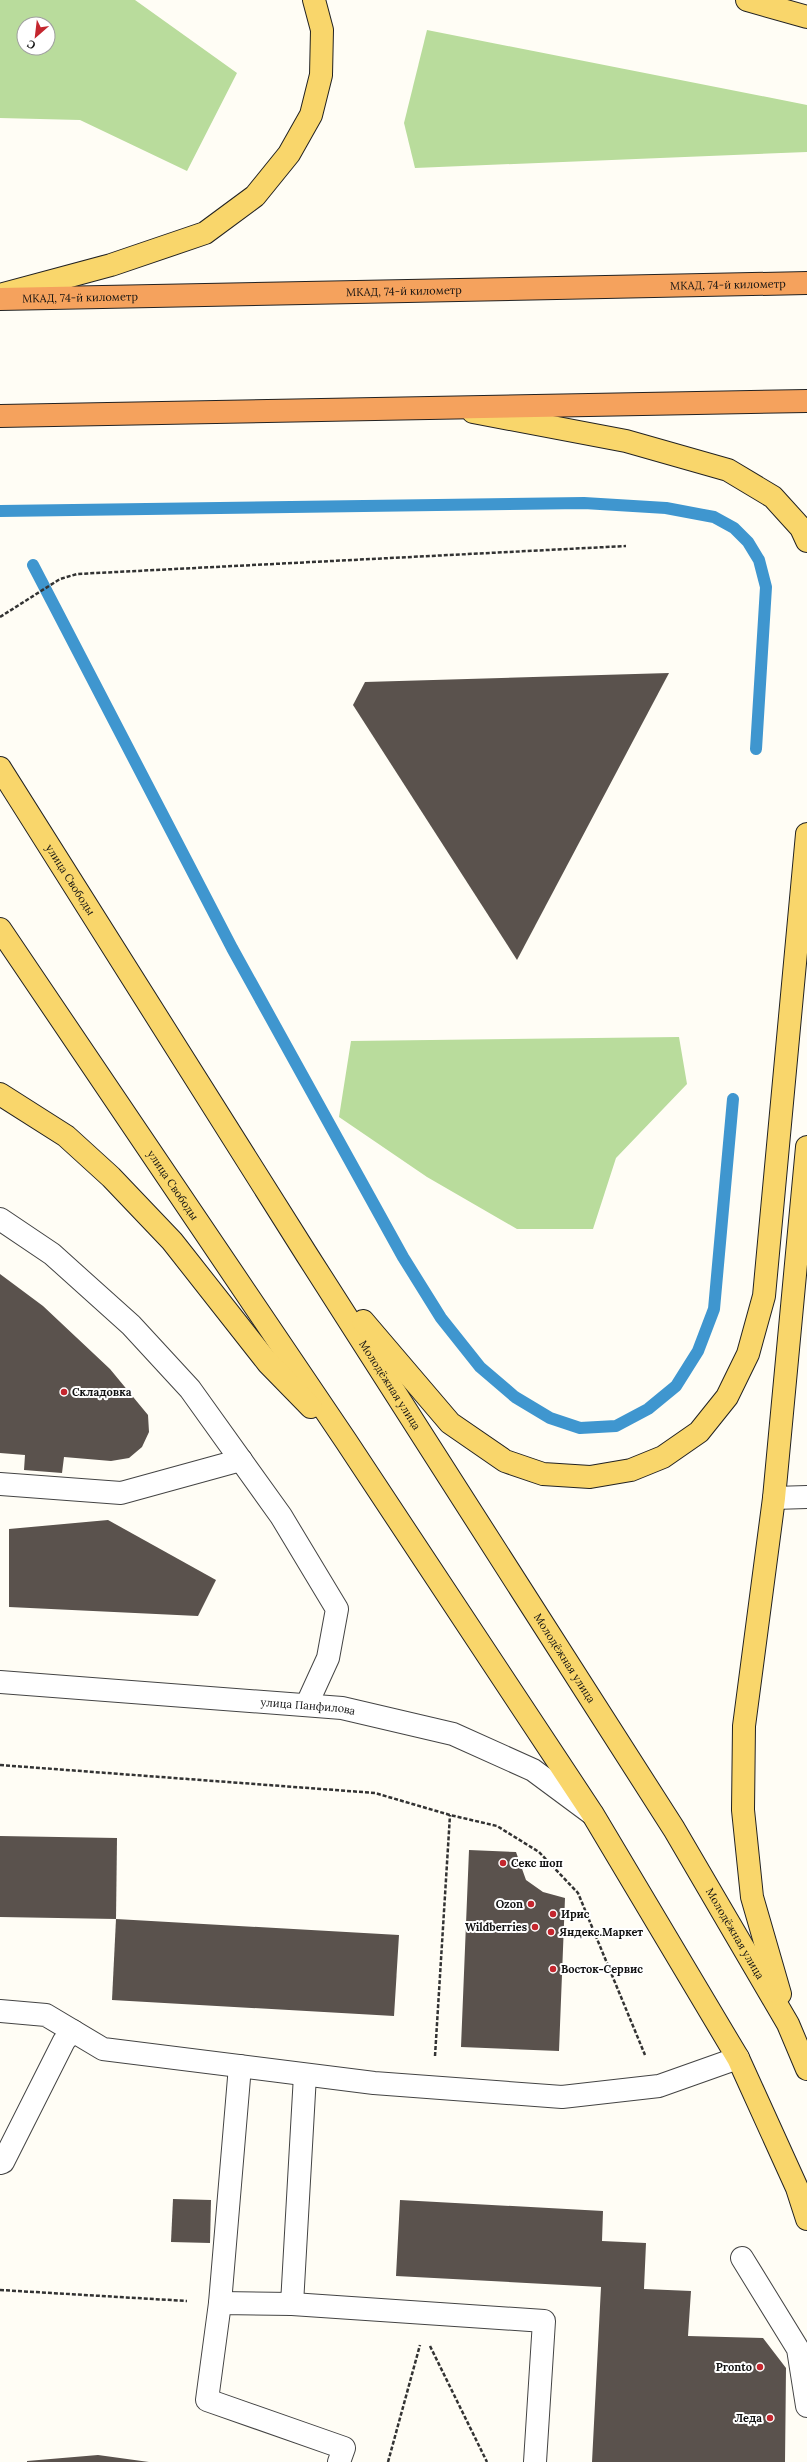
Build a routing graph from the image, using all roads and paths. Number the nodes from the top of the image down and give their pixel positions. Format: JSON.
{"nodes":[{"id":1,"x":314,"y":0,"type":"edge"},
{"id":2,"x":747,"y":0,"type":"edge"},
{"id":3,"x":807,"y":17,"type":"edge"},
{"id":4,"x":807,"y":283,"type":"edge"},
{"id":5,"x":0,"y":295,"type":"edge"},
{"id":6,"x":0,"y":299,"type":"edge"},
{"id":7,"x":807,"y":401,"type":"edge"},
{"id":8,"x":454,"y":408,"type":"junction"},
{"id":9,"x":0,"y":416,"type":"edge"},
{"id":10,"x":807,"y":541,"type":"edge"},
{"id":11,"x":626,"y":546,"type":"dead end"},
{"id":12,"x":0,"y":617,"type":"edge"},
{"id":13,"x":0,"y":768,"type":"edge"},
{"id":14,"x":807,"y":834,"type":"edge"},
{"id":15,"x":806,"y":862,"type":"edge"},
{"id":16,"x":0,"y":929,"type":"edge"},
{"id":17,"x":0,"y":1094,"type":"edge"},
{"id":18,"x":807,"y":1147,"type":"edge"},
{"id":19,"x":0,"y":1219,"type":"edge"},
{"id":20,"x":307,"y":1255,"type":"junction"},
{"id":21,"x":346,"y":1441,"type":"junction"},
{"id":22,"x":241,"y":1460,"type":"junction"},
{"id":23,"x":0,"y":1484,"type":"edge"},
{"id":24,"x":807,"y":1497,"type":"edge"},
{"id":25,"x":774,"y":1498,"type":"junction"},
{"id":26,"x":0,"y":1682,"type":"edge"},
{"id":27,"x":307,"y":1704,"type":"junction"},
{"id":28,"x":0,"y":1765,"type":"edge"},
{"id":29,"x":592,"y":1813,"type":"junction"},
{"id":30,"x":450,"y":1815,"type":"junction"},
{"id":31,"x":0,"y":2011,"type":"edge"},
{"id":32,"x":788,"y":2024,"type":"junction"},
{"id":33,"x":72,"y":2031,"type":"junction"},
{"id":34,"x":738,"y":2058,"type":"junction"},
{"id":35,"x":639,"y":2059,"type":"dead end"},
{"id":36,"x":434,"y":2060,"type":"dead end"},
{"id":37,"x":240,"y":2066,"type":"junction"},
{"id":38,"x":807,"y":2069,"type":"edge"},
{"id":39,"x":306,"y":2075,"type":"junction"},
{"id":40,"x":0,"y":2163,"type":"edge"},
{"id":41,"x":807,"y":2219,"type":"edge"},
{"id":42,"x":742,"y":2258,"type":"dead end"},
{"id":43,"x":0,"y":2290,"type":"edge"},
{"id":44,"x":220,"y":2303,"type":"junction"},
{"id":45,"x":292,"y":2304,"type":"junction"},
{"id":46,"x":424,"y":2322,"type":"junction"},
{"id":47,"x":807,"y":2406,"type":"edge"},
{"id":48,"x":339,"y":2462,"type":"edge"},
{"id":49,"x":388,"y":2462,"type":"edge"},
{"id":50,"x":487,"y":2462,"type":"edge"},
{"id":51,"x":535,"y":2462,"type":"edge"}],
"edges":[{"from":1,"to":5,"type":"main road"},
{"from":2,"to":3,"type":"main road"},
{"from":4,"to":6,"type":"highway","name":"МКАД, 74-й километр"},
{"from":7,"to":8,"type":"highway"},
{"from":8,"to":9,"type":"highway"},
{"from":8,"to":10,"type":"main road"},
{"from":11,"to":12,"type":"path"},
{"from":13,"to":20,"type":"main road","name":"улица Свободы"},
{"from":14,"to":15,"type":"main road"},
{"from":15,"to":20,"type":"main road"},
{"from":16,"to":21,"type":"main road","name":"улица Свободы"},
{"from":17,"to":21,"type":"main road"},
{"from":18,"to":25,"type":"main road"},
{"from":19,"to":22,"type":"street"},
{"from":20,"to":32,"type":"main road","name":"Молодёжная улица"},
{"from":21,"to":29,"type":"main road"},
{"from":22,"to":23,"type":"street"},
{"from":22,"to":27,"type":"street"},
{"from":24,"to":25,"type":"street"},
{"from":25,"to":32,"type":"main road"},
{"from":26,"to":27,"type":"street","name":"улица Панфилова"},
{"from":27,"to":29,"type":"street","name":"улица Панфилова"},
{"from":28,"to":30,"type":"path"},
{"from":29,"to":34,"type":"main road"},
{"from":30,"to":35,"type":"path"},
{"from":30,"to":36,"type":"path"},
{"from":31,"to":33,"type":"street"},
{"from":32,"to":38,"type":"main road","name":"Молодёжная улица"},
{"from":33,"to":37,"type":"street"},
{"from":33,"to":40,"type":"street"},
{"from":34,"to":39,"type":"street"},
{"from":34,"to":41,"type":"main road"},
{"from":37,"to":39,"type":"street"},
{"from":37,"to":44,"type":"street"},
{"from":39,"to":45,"type":"street"},
{"from":42,"to":47,"type":"street"},
{"from":43,"to":44,"type":"path"},
{"from":44,"to":45,"type":"street"},
{"from":44,"to":48,"type":"street"},
{"from":45,"to":46,"type":"street"},
{"from":46,"to":49,"type":"path"},
{"from":46,"to":50,"type":"path"},
{"from":46,"to":51,"type":"street"}]}
